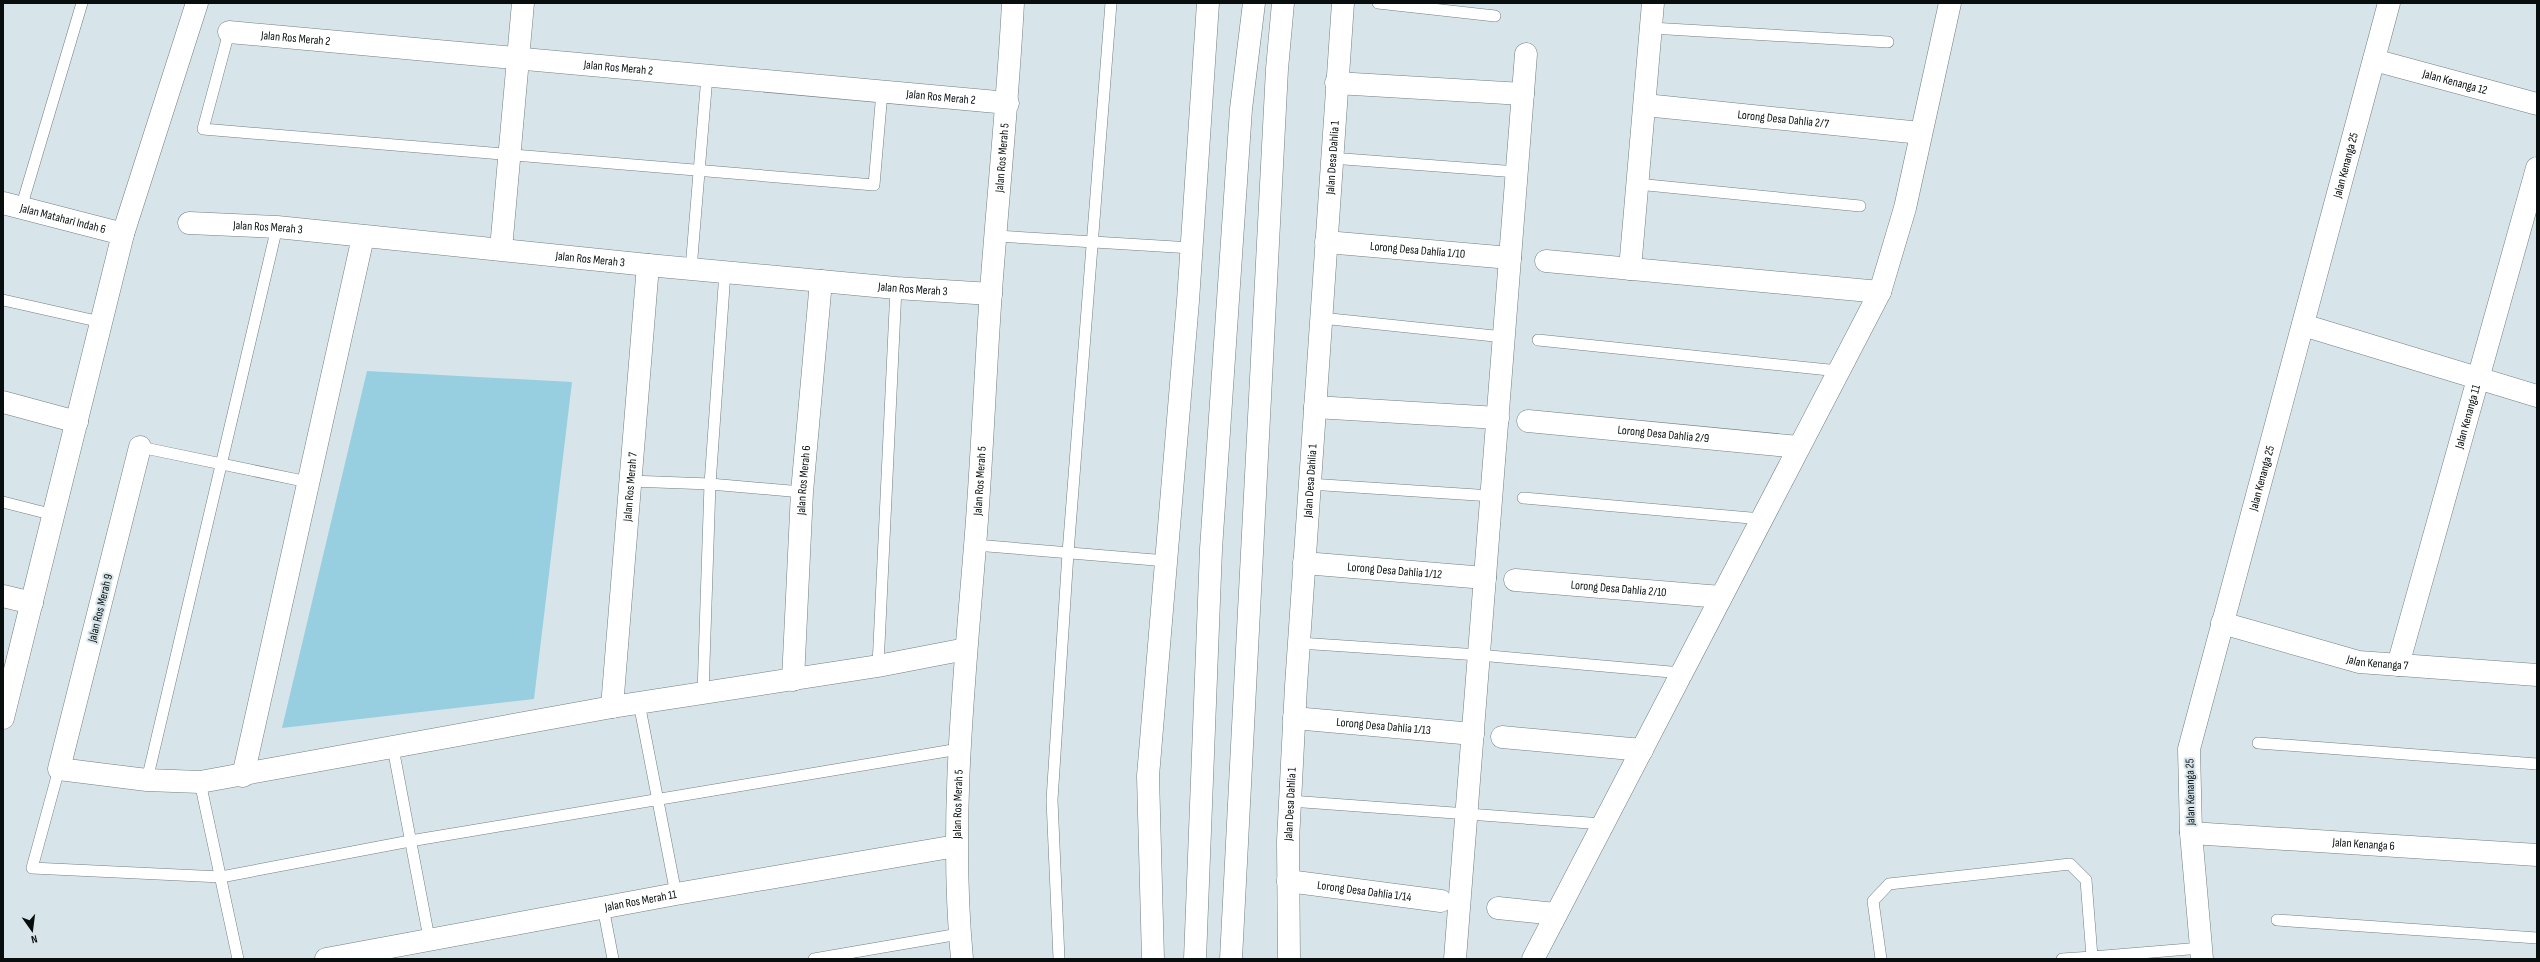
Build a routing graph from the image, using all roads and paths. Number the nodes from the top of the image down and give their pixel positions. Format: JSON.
{"nodes":[{"id":1,"x":82,"y":3,"type":"edge"},
{"id":2,"x":197,"y":3,"type":"edge"},
{"id":3,"x":523,"y":3,"type":"edge"},
{"id":4,"x":1013,"y":3,"type":"edge"},
{"id":5,"x":1111,"y":3,"type":"edge"},
{"id":6,"x":1208,"y":3,"type":"edge"},
{"id":7,"x":1254,"y":3,"type":"edge"},
{"id":8,"x":1283,"y":3,"type":"edge"},
{"id":9,"x":1343,"y":3,"type":"edge"},
{"id":10,"x":1378,"y":3,"type":"edge"},
{"id":11,"x":1653,"y":3,"type":"edge"},
{"id":12,"x":1950,"y":3,"type":"edge"},
{"id":13,"x":2389,"y":3,"type":"edge"},
{"id":14,"x":1495,"y":16,"type":"dead end"},
{"id":15,"x":1651,"y":28,"type":"junction"},
{"id":16,"x":229,"y":32,"type":"joint"},
{"id":17,"x":1888,"y":42,"type":"dead end"},
{"id":18,"x":1526,"y":54,"type":"dead end"},
{"id":19,"x":518,"y":59,"type":"junction"},
{"id":20,"x":2374,"y":60,"type":"junction"},
{"id":21,"x":707,"y":76,"type":"junction"},
{"id":22,"x":1336,"y":84,"type":"junction"},
{"id":23,"x":882,"y":92,"type":"junction"},
{"id":24,"x":1523,"y":94,"type":"junction"},
{"id":25,"x":1008,"y":103,"type":"junction"},
{"id":26,"x":2537,"y":104,"type":"edge"},
{"id":27,"x":1644,"y":105,"type":"junction"},
{"id":28,"x":1921,"y":133,"type":"junction"},
{"id":29,"x":510,"y":154,"type":"junction"},
{"id":30,"x":1331,"y":158,"type":"junction"},
{"id":31,"x":2537,"y":168,"type":"edge"},
{"id":32,"x":699,"y":170,"type":"junction"},
{"id":33,"x":1517,"y":172,"type":"junction"},
{"id":34,"x":1637,"y":184,"type":"junction"},
{"id":35,"x":12,"y":205,"type":"edge"},
{"id":36,"x":1860,"y":206,"type":"dead end"},
{"id":37,"x":189,"y":223,"type":"dead end"},
{"id":38,"x":277,"y":227,"type":"junction"},
{"id":39,"x":123,"y":234,"type":"junction"},
{"id":40,"x":996,"y":236,"type":"junction"},
{"id":41,"x":363,"y":237,"type":"junction"},
{"id":42,"x":1091,"y":241,"type":"junction"},
{"id":43,"x":1326,"y":242,"type":"junction"},
{"id":44,"x":1192,"y":248,"type":"junction"},
{"id":45,"x":501,"y":249,"type":"junction"},
{"id":46,"x":1510,"y":258,"type":"junction"},
{"id":47,"x":1546,"y":262,"type":"dead end"},
{"id":48,"x":648,"y":265,"type":"junction"},
{"id":49,"x":691,"y":269,"type":"junction"},
{"id":50,"x":1630,"y":269,"type":"junction"},
{"id":51,"x":725,"y":272,"type":"junction"},
{"id":52,"x":821,"y":281,"type":"junction"},
{"id":53,"x":896,"y":288,"type":"junction"},
{"id":54,"x":1880,"y":292,"type":"junction"},
{"id":55,"x":991,"y":294,"type":"junction"},
{"id":56,"x":3,"y":300,"type":"edge"},
{"id":57,"x":1321,"y":318,"type":"junction"},
{"id":58,"x":101,"y":322,"type":"junction"},
{"id":59,"x":2303,"y":325,"type":"junction"},
{"id":60,"x":1504,"y":337,"type":"junction"},
{"id":61,"x":1538,"y":340,"type":"dead end"},
{"id":62,"x":1839,"y":371,"type":"junction"},
{"id":63,"x":2479,"y":377,"type":"junction"},
{"id":64,"x":2537,"y":396,"type":"edge"},
{"id":65,"x":3,"y":402,"type":"edge"},
{"id":66,"x":1315,"y":407,"type":"junction"},
{"id":67,"x":1498,"y":418,"type":"junction"},
{"id":68,"x":1528,"y":421,"type":"dead end"},
{"id":69,"x":77,"y":422,"type":"junction"},
{"id":70,"x":140,"y":447,"type":"joint"},
{"id":71,"x":1799,"y":447,"type":"junction"},
{"id":72,"x":222,"y":463,"type":"junction"},
{"id":73,"x":630,"y":481,"type":"junction"},
{"id":74,"x":308,"y":482,"type":"junction"},
{"id":75,"x":710,"y":484,"type":"junction"},
{"id":76,"x":1309,"y":484,"type":"junction"},
{"id":77,"x":802,"y":492,"type":"junction"},
{"id":78,"x":1492,"y":496,"type":"junction"},
{"id":79,"x":1523,"y":498,"type":"dead end"},
{"id":80,"x":3,"y":502,"type":"edge"},
{"id":81,"x":54,"y":515,"type":"junction"},
{"id":82,"x":1762,"y":519,"type":"junction"},
{"id":83,"x":975,"y":545,"type":"junction"},
{"id":84,"x":1068,"y":553,"type":"junction"},
{"id":85,"x":1167,"y":561,"type":"junction"},
{"id":86,"x":1304,"y":563,"type":"junction"},
{"id":87,"x":1485,"y":578,"type":"junction"},
{"id":88,"x":1516,"y":580,"type":"dead end"},
{"id":89,"x":3,"y":596,"type":"edge"},
{"id":90,"x":1721,"y":597,"type":"junction"},
{"id":91,"x":32,"y":603,"type":"junction"},
{"id":92,"x":2222,"y":623,"type":"junction"},
{"id":93,"x":1298,"y":643,"type":"junction"},
{"id":94,"x":966,"y":649,"type":"junction"},
{"id":95,"x":1479,"y":655,"type":"junction"},
{"id":96,"x":2398,"y":665,"type":"junction"},
{"id":97,"x":878,"y":666,"type":"junction"},
{"id":98,"x":1682,"y":673,"type":"junction"},
{"id":99,"x":2537,"y":675,"type":"edge"},
{"id":100,"x":793,"y":680,"type":"junction"},
{"id":101,"x":6,"y":692,"type":"edge"},
{"id":102,"x":703,"y":693,"type":"junction"},
{"id":103,"x":639,"y":703,"type":"junction"},
{"id":104,"x":612,"y":707,"type":"junction"},
{"id":105,"x":3,"y":718,"type":"edge"},
{"id":106,"x":1294,"y":718,"type":"junction"},
{"id":107,"x":1473,"y":734,"type":"junction"},
{"id":108,"x":1502,"y":737,"type":"dead end"},
{"id":109,"x":2258,"y":743,"type":"dead end"},
{"id":110,"x":393,"y":748,"type":"junction"},
{"id":111,"x":958,"y":749,"type":"junction"},
{"id":112,"x":1642,"y":750,"type":"junction"},
{"id":113,"x":2537,"y":764,"type":"edge"},
{"id":114,"x":59,"y":769,"type":"junction"},
{"id":115,"x":243,"y":776,"type":"junction"},
{"id":116,"x":147,"y":780,"type":"junction"},
{"id":117,"x":200,"y":782,"type":"junction"},
{"id":118,"x":658,"y":799,"type":"junction"},
{"id":119,"x":1290,"y":801,"type":"junction"},
{"id":120,"x":1466,"y":814,"type":"junction"},
{"id":121,"x":1603,"y":824,"type":"junction"},
{"id":122,"x":2190,"y":833,"type":"junction"},
{"id":123,"x":410,"y":841,"type":"junction"},
{"id":124,"x":956,"y":846,"type":"junction"},
{"id":125,"x":2537,"y":855,"type":"edge"},
{"id":126,"x":221,"y":877,"type":"junction"},
{"id":127,"x":1288,"y":881,"type":"junction"},
{"id":128,"x":676,"y":894,"type":"junction"},
{"id":129,"x":1441,"y":901,"type":"dead end"},
{"id":130,"x":603,"y":907,"type":"junction"},
{"id":131,"x":1498,"y":908,"type":"dead end"},
{"id":132,"x":1556,"y":914,"type":"junction"},
{"id":133,"x":2277,"y":920,"type":"dead end"},
{"id":134,"x":959,"y":934,"type":"junction"},
{"id":135,"x":429,"y":938,"type":"junction"},
{"id":136,"x":2537,"y":938,"type":"edge"},
{"id":137,"x":2202,"y":954,"type":"edge"},
{"id":138,"x":2149,"y":956,"type":"edge"},
{"id":139,"x":2092,"y":957,"type":"junction"},
{"id":140,"x":238,"y":959,"type":"edge"},
{"id":141,"x":326,"y":959,"type":"edge"},
{"id":142,"x":613,"y":959,"type":"edge"},
{"id":143,"x":814,"y":959,"type":"edge"},
{"id":144,"x":962,"y":959,"type":"edge"},
{"id":145,"x":1059,"y":959,"type":"edge"},
{"id":146,"x":1153,"y":959,"type":"edge"},
{"id":147,"x":1195,"y":959,"type":"edge"},
{"id":148,"x":1231,"y":959,"type":"edge"},
{"id":149,"x":1289,"y":959,"type":"edge"},
{"id":150,"x":1455,"y":959,"type":"edge"},
{"id":151,"x":1533,"y":959,"type":"edge"},
{"id":152,"x":1881,"y":959,"type":"edge"},
{"id":153,"x":2062,"y":959,"type":"edge"}],
"edges":[{"from":1,"to":35,"type":"lane"},
{"from":2,"to":39,"type":"street"},
{"from":3,"to":19,"type":"street"},
{"from":4,"to":25,"type":"street","name":"Jalan Ros Merah 5"},
{"from":5,"to":42,"type":"lane"},
{"from":6,"to":44,"type":"street"},
{"from":7,"to":147,"type":"street"},
{"from":8,"to":148,"type":"street"},
{"from":9,"to":22,"type":"street","name":"Jalan Desa Dahlia 1"},
{"from":10,"to":14,"type":"lane"},
{"from":11,"to":15,"type":"street"},
{"from":12,"to":28,"type":"street"},
{"from":13,"to":20,"type":"street","name":"Jalan Kenanga 25"},
{"from":15,"to":17,"type":"lane"},
{"from":15,"to":27,"type":"street"},
{"from":16,"to":19,"type":"street","name":"Jalan Ros Merah 2"},
{"from":16,"to":29,"type":"lane"},
{"from":18,"to":24,"type":"street"},
{"from":19,"to":21,"type":"street","name":"Jalan Ros Merah 2"},
{"from":19,"to":29,"type":"street"},
{"from":20,"to":26,"type":"street","name":"Jalan Kenanga 12"},
{"from":20,"to":59,"type":"street","name":"Jalan Kenanga 25"},
{"from":21,"to":23,"type":"street","name":"Jalan Ros Merah 2"},
{"from":21,"to":32,"type":"lane"},
{"from":22,"to":24,"type":"street"},
{"from":22,"to":30,"type":"street","name":"Jalan Desa Dahlia 1"},
{"from":23,"to":25,"type":"street","name":"Jalan Ros Merah 2"},
{"from":23,"to":32,"type":"lane"},
{"from":24,"to":33,"type":"street"},
{"from":25,"to":40,"type":"street","name":"Jalan Ros Merah 5"},
{"from":27,"to":28,"type":"street","name":"Lorong Desa Dahlia 2/7"},
{"from":27,"to":34,"type":"street"},
{"from":28,"to":54,"type":"street"},
{"from":29,"to":32,"type":"lane"},
{"from":29,"to":45,"type":"street"},
{"from":30,"to":33,"type":"lane"},
{"from":30,"to":43,"type":"street","name":"Jalan Desa Dahlia 1"},
{"from":31,"to":63,"type":"street","name":"Jalan Kenanga 11"},
{"from":32,"to":49,"type":"lane"},
{"from":33,"to":46,"type":"street"},
{"from":34,"to":36,"type":"lane"},
{"from":34,"to":50,"type":"street"},
{"from":35,"to":39,"type":"street","name":"Jalan Matahari Indah 6"},
{"from":37,"to":38,"type":"street","name":"Jalan Ros Merah 3"},
{"from":38,"to":41,"type":"street","name":"Jalan Ros Merah 3"},
{"from":38,"to":72,"type":"lane"},
{"from":39,"to":58,"type":"street"},
{"from":40,"to":42,"type":"lane"},
{"from":40,"to":55,"type":"street","name":"Jalan Ros Merah 5"},
{"from":41,"to":45,"type":"street","name":"Jalan Ros Merah 3"},
{"from":41,"to":74,"type":"street"},
{"from":42,"to":44,"type":"lane"},
{"from":42,"to":84,"type":"lane"},
{"from":43,"to":46,"type":"street","name":"Lorong Desa Dahlia 1/10"},
{"from":43,"to":57,"type":"street","name":"Jalan Desa Dahlia 1"},
{"from":44,"to":85,"type":"street"},
{"from":45,"to":48,"type":"street","name":"Jalan Ros Merah 3"},
{"from":46,"to":60,"type":"street"},
{"from":47,"to":50,"type":"street"},
{"from":48,"to":49,"type":"street","name":"Jalan Ros Merah 3"},
{"from":48,"to":73,"type":"street","name":"Jalan Ros Merah 7"},
{"from":49,"to":51,"type":"street","name":"Jalan Ros Merah 3"},
{"from":50,"to":54,"type":"street"},
{"from":51,"to":52,"type":"street","name":"Jalan Ros Merah 3"},
{"from":51,"to":75,"type":"lane"},
{"from":52,"to":53,"type":"street","name":"Jalan Ros Merah 3"},
{"from":52,"to":77,"type":"street","name":"Jalan Ros Merah 6"},
{"from":53,"to":55,"type":"street","name":"Jalan Ros Merah 3"},
{"from":53,"to":97,"type":"lane"},
{"from":54,"to":62,"type":"street"},
{"from":55,"to":83,"type":"street","name":"Jalan Ros Merah 5"},
{"from":56,"to":58,"type":"lane"},
{"from":57,"to":60,"type":"lane"},
{"from":57,"to":66,"type":"street","name":"Jalan Desa Dahlia 1"},
{"from":58,"to":69,"type":"street"},
{"from":59,"to":63,"type":"street"},
{"from":59,"to":92,"type":"street","name":"Jalan Kenanga 25"},
{"from":60,"to":67,"type":"street"},
{"from":61,"to":62,"type":"lane"},
{"from":62,"to":71,"type":"street"},
{"from":63,"to":64,"type":"street"},
{"from":63,"to":96,"type":"street","name":"Jalan Kenanga 11"},
{"from":65,"to":69,"type":"street"},
{"from":66,"to":67,"type":"street"},
{"from":66,"to":76,"type":"street","name":"Jalan Desa Dahlia 1"},
{"from":67,"to":78,"type":"street"},
{"from":68,"to":71,"type":"street","name":"Lorong Desa Dahlia 2/9"},
{"from":69,"to":81,"type":"street"},
{"from":70,"to":72,"type":"lane"},
{"from":70,"to":114,"type":"street","name":"Jalan Ros Merah 9"},
{"from":71,"to":82,"type":"street"},
{"from":72,"to":74,"type":"lane"},
{"from":72,"to":116,"type":"lane"},
{"from":73,"to":75,"type":"lane"},
{"from":73,"to":104,"type":"street","name":"Jalan Ros Merah 7"},
{"from":74,"to":115,"type":"street"},
{"from":75,"to":77,"type":"lane"},
{"from":75,"to":102,"type":"lane"},
{"from":76,"to":78,"type":"lane"},
{"from":76,"to":86,"type":"street","name":"Jalan Desa Dahlia 1"},
{"from":77,"to":100,"type":"street","name":"Jalan Ros Merah 6"},
{"from":78,"to":87,"type":"street"},
{"from":79,"to":82,"type":"lane"},
{"from":80,"to":81,"type":"lane"},
{"from":81,"to":91,"type":"street"},
{"from":82,"to":90,"type":"street"},
{"from":83,"to":84,"type":"lane"},
{"from":83,"to":94,"type":"street","name":"Jalan Ros Merah 5"},
{"from":84,"to":85,"type":"lane"},
{"from":84,"to":145,"type":"lane"},
{"from":85,"to":146,"type":"street"},
{"from":86,"to":87,"type":"street","name":"Lorong Desa Dahlia 1/12"},
{"from":86,"to":93,"type":"street","name":"Jalan Desa Dahlia 1"},
{"from":87,"to":95,"type":"street"},
{"from":88,"to":90,"type":"street","name":"Lorong Desa Dahlia 2/10"},
{"from":89,"to":91,"type":"street"},
{"from":90,"to":98,"type":"street"},
{"from":91,"to":101,"type":"street"},
{"from":92,"to":96,"type":"street","name":"Jalan Kenanga 7"},
{"from":92,"to":122,"type":"street","name":"Jalan Kenanga 25"},
{"from":93,"to":95,"type":"lane"},
{"from":93,"to":106,"type":"street","name":"Jalan Desa Dahlia 1"},
{"from":94,"to":97,"type":"street"},
{"from":94,"to":111,"type":"street","name":"Jalan Ros Merah 5"},
{"from":95,"to":98,"type":"lane"},
{"from":95,"to":107,"type":"street"},
{"from":96,"to":99,"type":"street","name":"Jalan Kenanga 7"},
{"from":97,"to":100,"type":"street"},
{"from":98,"to":112,"type":"street"},
{"from":100,"to":102,"type":"street"},
{"from":101,"to":105,"type":"street"},
{"from":102,"to":103,"type":"street"},
{"from":103,"to":104,"type":"street"},
{"from":103,"to":118,"type":"lane"},
{"from":104,"to":110,"type":"street"},
{"from":106,"to":107,"type":"street","name":"Lorong Desa Dahlia 1/13"},
{"from":106,"to":119,"type":"street","name":"Jalan Desa Dahlia 1"},
{"from":107,"to":120,"type":"street"},
{"from":108,"to":112,"type":"street"},
{"from":109,"to":113,"type":"lane"},
{"from":110,"to":115,"type":"street"},
{"from":110,"to":123,"type":"lane"},
{"from":111,"to":118,"type":"lane"},
{"from":111,"to":124,"type":"street","name":"Jalan Ros Merah 5"},
{"from":112,"to":121,"type":"street"},
{"from":114,"to":116,"type":"street"},
{"from":114,"to":126,"type":"lane"},
{"from":115,"to":117,"type":"street"},
{"from":116,"to":117,"type":"street"},
{"from":117,"to":126,"type":"lane"},
{"from":118,"to":123,"type":"lane"},
{"from":118,"to":128,"type":"lane"},
{"from":119,"to":120,"type":"lane"},
{"from":119,"to":127,"type":"street","name":"Jalan Desa Dahlia 1"},
{"from":120,"to":121,"type":"lane"},
{"from":120,"to":150,"type":"street"},
{"from":121,"to":132,"type":"street"},
{"from":122,"to":125,"type":"street","name":"Jalan Kenanga 6"},
{"from":122,"to":137,"type":"street","name":"Jalan Kenanga 25"},
{"from":123,"to":126,"type":"lane"},
{"from":123,"to":135,"type":"lane"},
{"from":124,"to":128,"type":"street","name":"Jalan Ros Merah 11"},
{"from":124,"to":134,"type":"street","name":"Jalan Ros Merah 5"},
{"from":126,"to":140,"type":"lane"},
{"from":127,"to":129,"type":"street","name":"Lorong Desa Dahlia 1/14"},
{"from":127,"to":149,"type":"street","name":"Jalan Desa Dahlia 1"},
{"from":128,"to":130,"type":"street","name":"Jalan Ros Merah 11"},
{"from":130,"to":135,"type":"street","name":"Jalan Ros Merah 11"},
{"from":130,"to":142,"type":"lane"},
{"from":131,"to":132,"type":"street"},
{"from":132,"to":151,"type":"street"},
{"from":133,"to":136,"type":"lane"},
{"from":134,"to":143,"type":"lane"},
{"from":134,"to":144,"type":"street","name":"Jalan Ros Merah 5"},
{"from":135,"to":141,"type":"street","name":"Jalan Ros Merah 11"},
{"from":137,"to":138,"type":"lane"},
{"from":138,"to":139,"type":"lane"},
{"from":139,"to":152,"type":"lane"},
{"from":139,"to":153,"type":"lane"}]}
